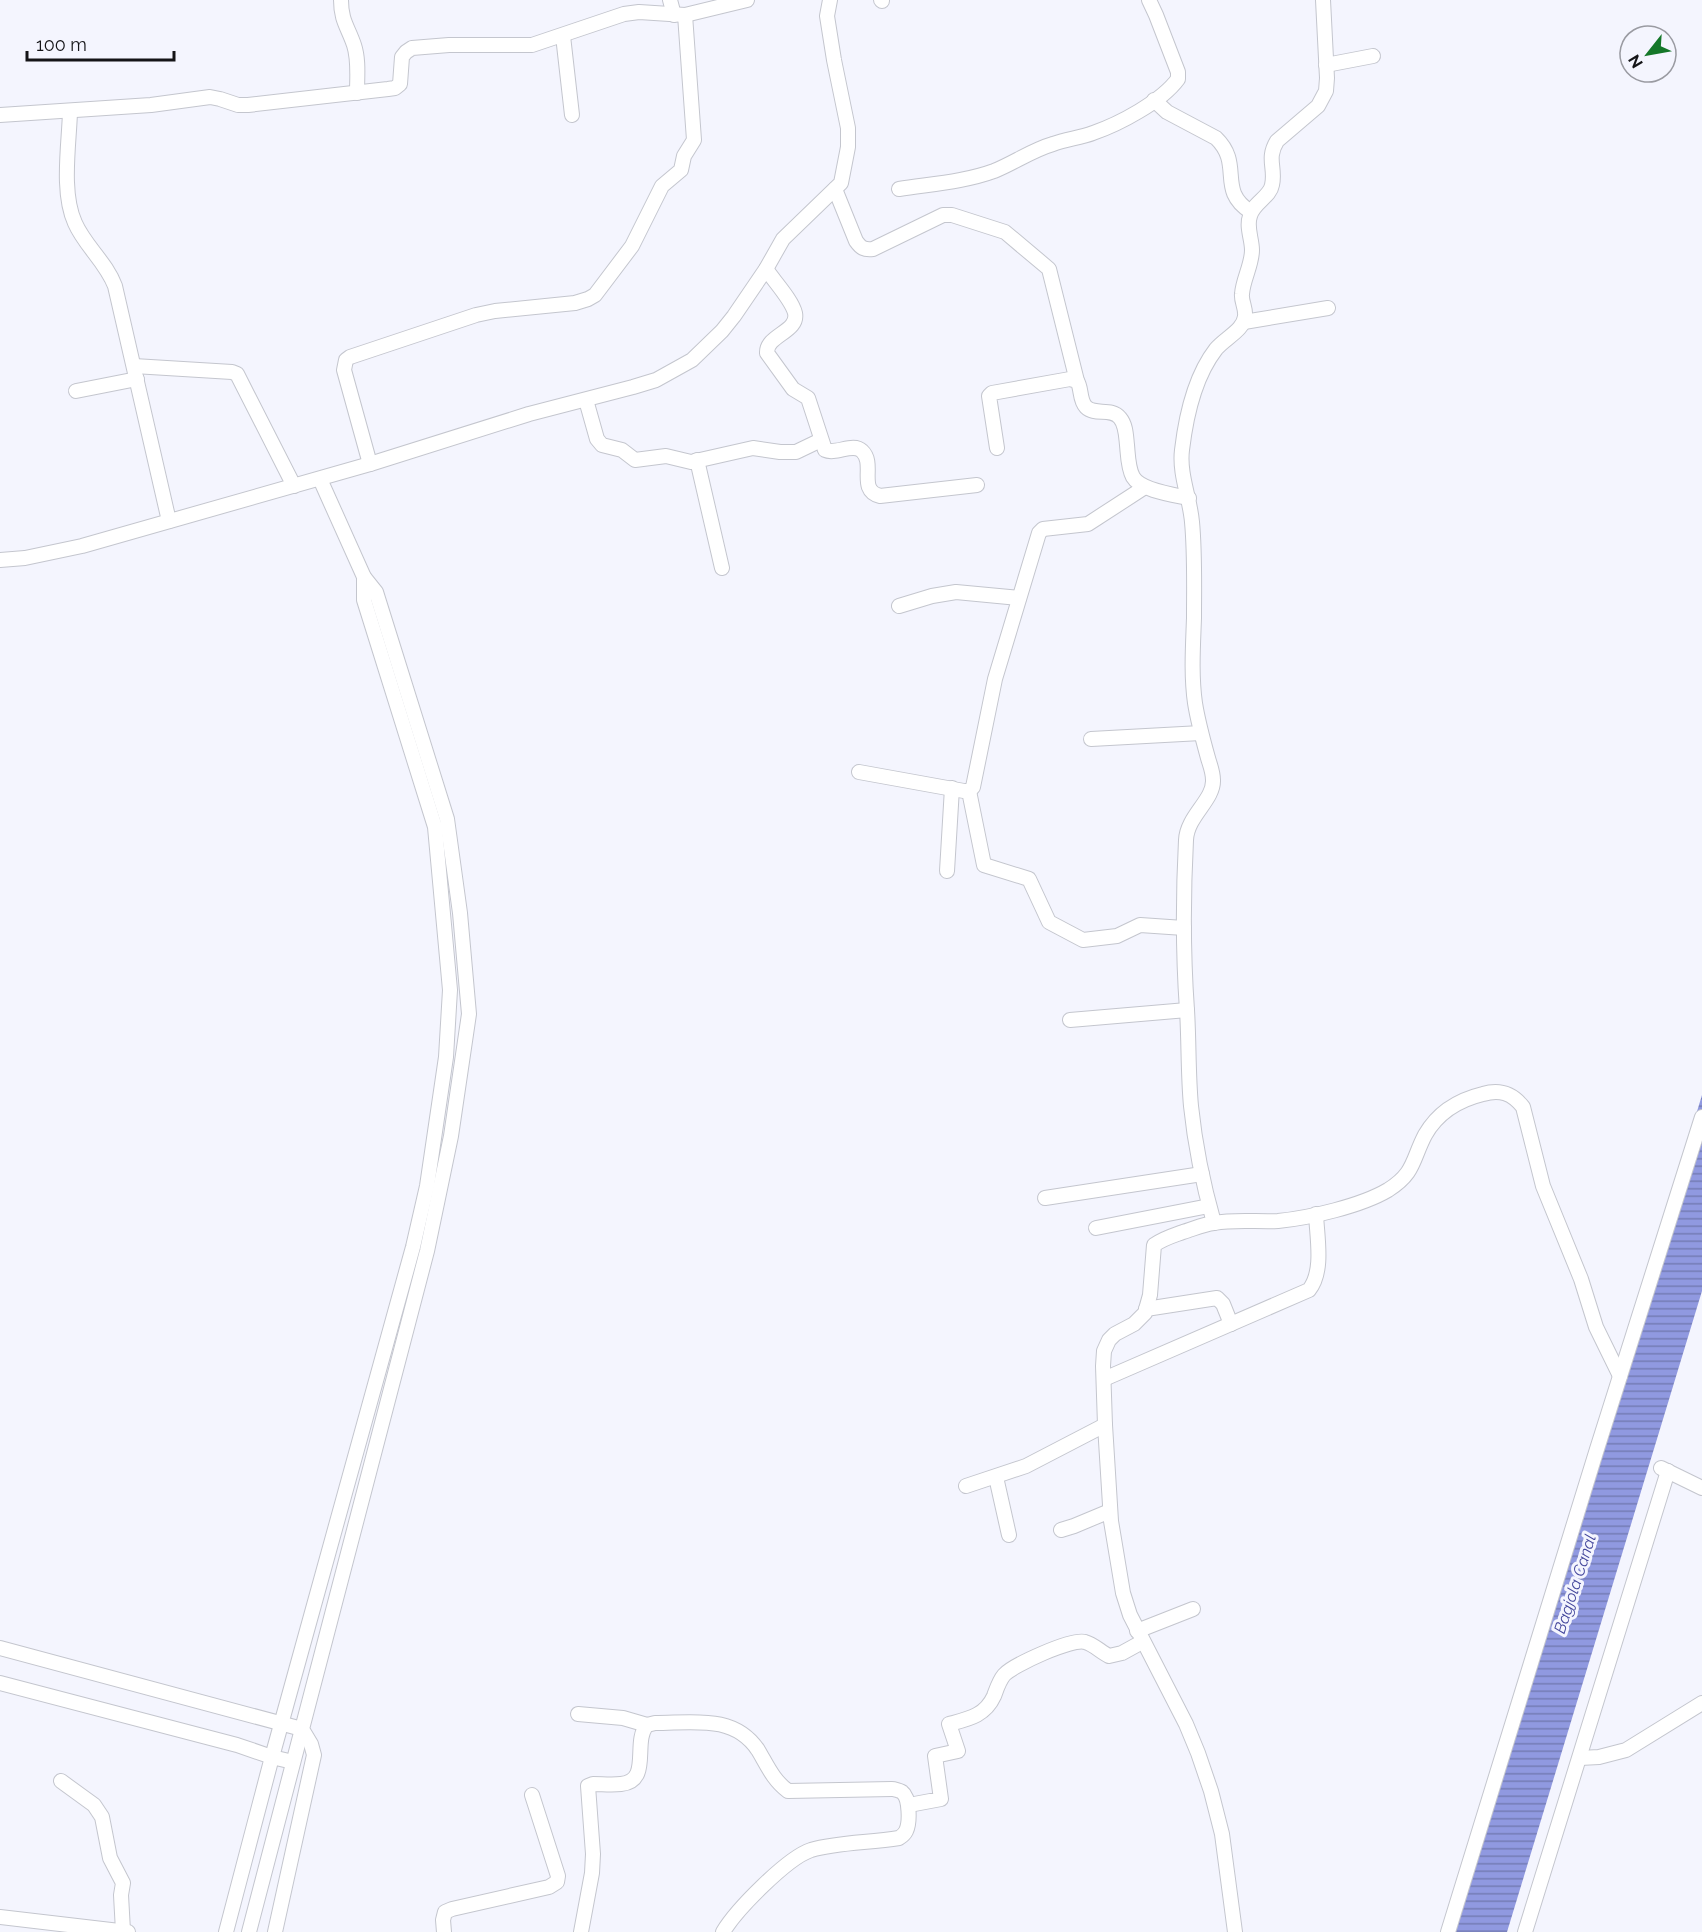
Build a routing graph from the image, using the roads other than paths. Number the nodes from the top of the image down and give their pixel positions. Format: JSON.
{"nodes":[{"id":1,"x":341,"y":0,"type":"edge"},
{"id":2,"x":670,"y":0,"type":"edge"},
{"id":3,"x":747,"y":0,"type":"edge"},
{"id":4,"x":830,"y":0,"type":"edge"},
{"id":5,"x":1149,"y":0,"type":"edge"},
{"id":6,"x":1323,"y":0,"type":"edge"},
{"id":7,"x":680,"y":15,"type":"junction"},
{"id":8,"x":563,"y":36,"type":"junction"},
{"id":9,"x":1372,"y":57,"type":"dead end"},
{"id":10,"x":1326,"y":65,"type":"junction"},
{"id":11,"x":357,"y":93,"type":"junction"},
{"id":12,"x":1154,"y":100,"type":"junction"},
{"id":13,"x":70,"y":111,"type":"junction"},
{"id":14,"x":0,"y":115,"type":"edge"},
{"id":15,"x":572,"y":115,"type":"dead end"},
{"id":16,"x":836,"y":189,"type":"junction"},
{"id":17,"x":899,"y":189,"type":"dead end"},
{"id":18,"x":1251,"y":212,"type":"junction"},
{"id":19,"x":766,"y":270,"type":"junction"},
{"id":20,"x":1328,"y":308,"type":"dead end"},
{"id":21,"x":1244,"y":322,"type":"junction"},
{"id":22,"x":136,"y":373,"type":"junction"},
{"id":23,"x":1077,"y":381,"type":"junction"},
{"id":24,"x":76,"y":391,"type":"dead end"},
{"id":25,"x":586,"y":400,"type":"junction"},
{"id":26,"x":821,"y":440,"type":"junction"},
{"id":27,"x":997,"y":448,"type":"dead end"},
{"id":28,"x":697,"y":460,"type":"junction"},
{"id":29,"x":370,"y":464,"type":"junction"},
{"id":30,"x":320,"y":479,"type":"junction"},
{"id":31,"x":977,"y":485,"type":"dead end"},
{"id":32,"x":294,"y":486,"type":"junction"},
{"id":33,"x":1145,"y":487,"type":"junction"},
{"id":34,"x":1189,"y":498,"type":"junction"},
{"id":35,"x":169,"y":521,"type":"junction"},
{"id":36,"x":7,"y":560,"type":"edge"},
{"id":37,"x":722,"y":568,"type":"dead end"},
{"id":38,"x":0,"y":572,"type":"edge"},
{"id":39,"x":364,"y":578,"type":"junction"},
{"id":40,"x":1019,"y":598,"type":"junction"},
{"id":41,"x":899,"y":606,"type":"dead end"},
{"id":42,"x":1201,"y":733,"type":"junction"},
{"id":43,"x":1091,"y":740,"type":"dead end"},
{"id":44,"x":859,"y":772,"type":"dead end"},
{"id":45,"x":952,"y":788,"type":"junction"},
{"id":46,"x":969,"y":791,"type":"junction"},
{"id":47,"x":947,"y":871,"type":"dead end"},
{"id":48,"x":1184,"y":928,"type":"junction"},
{"id":49,"x":1187,"y":1010,"type":"junction"},
{"id":50,"x":1070,"y":1020,"type":"dead end"},
{"id":51,"x":1702,"y":1117,"type":"edge"},
{"id":52,"x":1202,"y":1174,"type":"junction"},
{"id":53,"x":1044,"y":1198,"type":"dead end"},
{"id":54,"x":1209,"y":1206,"type":"junction"},
{"id":55,"x":1316,"y":1214,"type":"junction"},
{"id":56,"x":1214,"y":1222,"type":"junction"},
{"id":57,"x":1096,"y":1228,"type":"dead end"},
{"id":58,"x":1146,"y":1309,"type":"junction"},
{"id":59,"x":1231,"y":1324,"type":"junction"},
{"id":60,"x":1620,"y":1376,"type":"junction"},
{"id":61,"x":1104,"y":1379,"type":"junction"},
{"id":62,"x":1105,"y":1425,"type":"junction"},
{"id":63,"x":996,"y":1477,"type":"junction"},
{"id":64,"x":966,"y":1486,"type":"dead end"},
{"id":65,"x":1702,"y":1488,"type":"edge"},
{"id":66,"x":1110,"y":1511,"type":"junction"},
{"id":67,"x":1060,"y":1530,"type":"dead end"},
{"id":68,"x":1009,"y":1535,"type":"dead end"},
{"id":69,"x":1192,"y":1609,"type":"dead end"},
{"id":70,"x":1140,"y":1637,"type":"junction"},
{"id":71,"x":0,"y":1648,"type":"edge"},
{"id":72,"x":0,"y":1683,"type":"edge"},
{"id":73,"x":1702,"y":1703,"type":"edge"},
{"id":74,"x":578,"y":1714,"type":"dead end"},
{"id":75,"x":281,"y":1724,"type":"junction"},
{"id":76,"x":647,"y":1725,"type":"junction"},
{"id":77,"x":302,"y":1730,"type":"junction"},
{"id":78,"x":272,"y":1757,"type":"junction"},
{"id":79,"x":1580,"y":1758,"type":"junction"},
{"id":80,"x":293,"y":1762,"type":"junction"},
{"id":81,"x":61,"y":1781,"type":"dead end"},
{"id":82,"x":532,"y":1795,"type":"dead end"},
{"id":83,"x":909,"y":1805,"type":"junction"},
{"id":84,"x":0,"y":1917,"type":"edge"},
{"id":85,"x":123,"y":1931,"type":"edge"},
{"id":86,"x":128,"y":1932,"type":"edge"},
{"id":87,"x":226,"y":1932,"type":"edge"},
{"id":88,"x":249,"y":1932,"type":"edge"},
{"id":89,"x":275,"y":1932,"type":"edge"},
{"id":90,"x":444,"y":1932,"type":"edge"},
{"id":91,"x":581,"y":1932,"type":"edge"},
{"id":92,"x":723,"y":1932,"type":"edge"},
{"id":93,"x":1235,"y":1932,"type":"edge"},
{"id":94,"x":1448,"y":1932,"type":"edge"},
{"id":95,"x":1526,"y":1932,"type":"edge"}],
"edges":[{"from":1,"to":11,"type":"street"},
{"from":2,"to":7,"type":"street"},
{"from":3,"to":7,"type":"street"},
{"from":4,"to":16,"type":"street"},
{"from":5,"to":12,"type":"street"},
{"from":6,"to":10,"type":"street"},
{"from":7,"to":8,"type":"street"},
{"from":7,"to":29,"type":"street"},
{"from":8,"to":11,"type":"street"},
{"from":8,"to":15,"type":"street"},
{"from":9,"to":10,"type":"street"},
{"from":10,"to":18,"type":"street"},
{"from":11,"to":13,"type":"street"},
{"from":12,"to":17,"type":"street"},
{"from":12,"to":18,"type":"street"},
{"from":13,"to":14,"type":"street"},
{"from":13,"to":22,"type":"street"},
{"from":16,"to":19,"type":"street"},
{"from":16,"to":23,"type":"street"},
{"from":18,"to":21,"type":"street"},
{"from":19,"to":25,"type":"street"},
{"from":19,"to":26,"type":"street"},
{"from":20,"to":21,"type":"street"},
{"from":21,"to":34,"type":"street"},
{"from":22,"to":24,"type":"street"},
{"from":22,"to":32,"type":"street"},
{"from":22,"to":35,"type":"street"},
{"from":23,"to":27,"type":"street"},
{"from":23,"to":33,"type":"street"},
{"from":25,"to":28,"type":"street"},
{"from":25,"to":29,"type":"street"},
{"from":26,"to":28,"type":"street"},
{"from":26,"to":31,"type":"street"},
{"from":28,"to":37,"type":"street"},
{"from":29,"to":30,"type":"street"},
{"from":30,"to":32,"type":"street"},
{"from":30,"to":39,"type":"street"},
{"from":32,"to":35,"type":"street"},
{"from":33,"to":34,"type":"street"},
{"from":33,"to":40,"type":"street"},
{"from":34,"to":42,"type":"street"},
{"from":35,"to":36,"type":"street"},
{"from":36,"to":38,"type":"street"},
{"from":39,"to":75,"type":"street"},
{"from":39,"to":77,"type":"street"},
{"from":40,"to":41,"type":"street"},
{"from":40,"to":46,"type":"street"},
{"from":42,"to":43,"type":"street"},
{"from":42,"to":48,"type":"street"},
{"from":44,"to":45,"type":"street"},
{"from":45,"to":46,"type":"street"},
{"from":45,"to":47,"type":"street"},
{"from":46,"to":48,"type":"street"},
{"from":48,"to":49,"type":"street"},
{"from":49,"to":50,"type":"street"},
{"from":49,"to":52,"type":"street"},
{"from":51,"to":60,"type":"street"},
{"from":52,"to":53,"type":"street"},
{"from":52,"to":54,"type":"street"},
{"from":54,"to":56,"type":"street"},
{"from":54,"to":57,"type":"street"},
{"from":55,"to":56,"type":"street"},
{"from":55,"to":59,"type":"street"},
{"from":55,"to":60,"type":"street"},
{"from":56,"to":58,"type":"street"},
{"from":58,"to":59,"type":"street"},
{"from":58,"to":61,"type":"street"},
{"from":59,"to":61,"type":"street"},
{"from":60,"to":94,"type":"street"},
{"from":61,"to":62,"type":"street"},
{"from":62,"to":63,"type":"street"},
{"from":62,"to":66,"type":"street"},
{"from":63,"to":64,"type":"street"},
{"from":63,"to":68,"type":"street"},
{"from":65,"to":79,"type":"street"},
{"from":66,"to":67,"type":"street"},
{"from":66,"to":70,"type":"street"},
{"from":69,"to":70,"type":"street"},
{"from":70,"to":83,"type":"street"},
{"from":70,"to":93,"type":"street"},
{"from":71,"to":75,"type":"street"},
{"from":72,"to":78,"type":"street"},
{"from":73,"to":79,"type":"street"},
{"from":74,"to":76,"type":"street"},
{"from":75,"to":77,"type":"street"},
{"from":75,"to":78,"type":"street"},
{"from":76,"to":83,"type":"street"},
{"from":76,"to":91,"type":"street"},
{"from":77,"to":80,"type":"street"},
{"from":77,"to":89,"type":"street"},
{"from":78,"to":80,"type":"street"},
{"from":78,"to":87,"type":"street"},
{"from":79,"to":95,"type":"street"},
{"from":80,"to":88,"type":"street"},
{"from":81,"to":85,"type":"street"},
{"from":82,"to":90,"type":"street"},
{"from":83,"to":92,"type":"street"},
{"from":84,"to":85,"type":"street"},
{"from":85,"to":86,"type":"street"}]}
